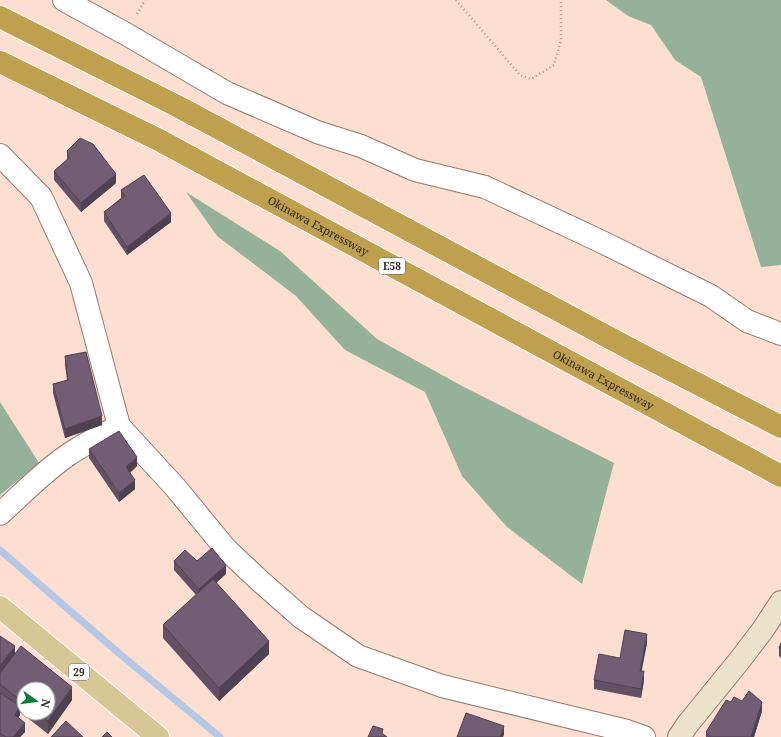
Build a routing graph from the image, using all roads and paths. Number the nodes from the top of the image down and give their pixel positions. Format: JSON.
{"nodes":[{"id":1,"x":64,"y":0,"type":"edge"},
{"id":2,"x":456,"y":0,"type":"edge"},
{"id":3,"x":561,"y":0,"type":"edge"},
{"id":4,"x":0,"y":17,"type":"edge"},
{"id":5,"x":0,"y":62,"type":"edge"},
{"id":6,"x":0,"y":154,"type":"edge"},
{"id":7,"x":781,"y":334,"type":"edge"},
{"id":8,"x":119,"y":426,"type":"junction"},
{"id":9,"x":781,"y":426,"type":"edge"},
{"id":10,"x":781,"y":476,"type":"edge"},
{"id":11,"x":0,"y":514,"type":"edge"},
{"id":12,"x":781,"y":602,"type":"edge"},
{"id":13,"x":0,"y":607,"type":"edge"},
{"id":14,"x":158,"y":737,"type":"edge"},
{"id":15,"x":644,"y":737,"type":"edge"},
{"id":16,"x":680,"y":737,"type":"edge"}],
"edges":[{"from":1,"to":7,"type":"street"},
{"from":2,"to":3,"type":"path"},
{"from":4,"to":9,"type":"highway"},
{"from":5,"to":10,"type":"highway","name":"Okinawa Expressway","number":"E58"},
{"from":6,"to":8,"type":"street"},
{"from":8,"to":11,"type":"street"},
{"from":8,"to":15,"type":"street"},
{"from":12,"to":16,"type":"street"},
{"from":13,"to":14,"type":"main road","number":"29"}]}
